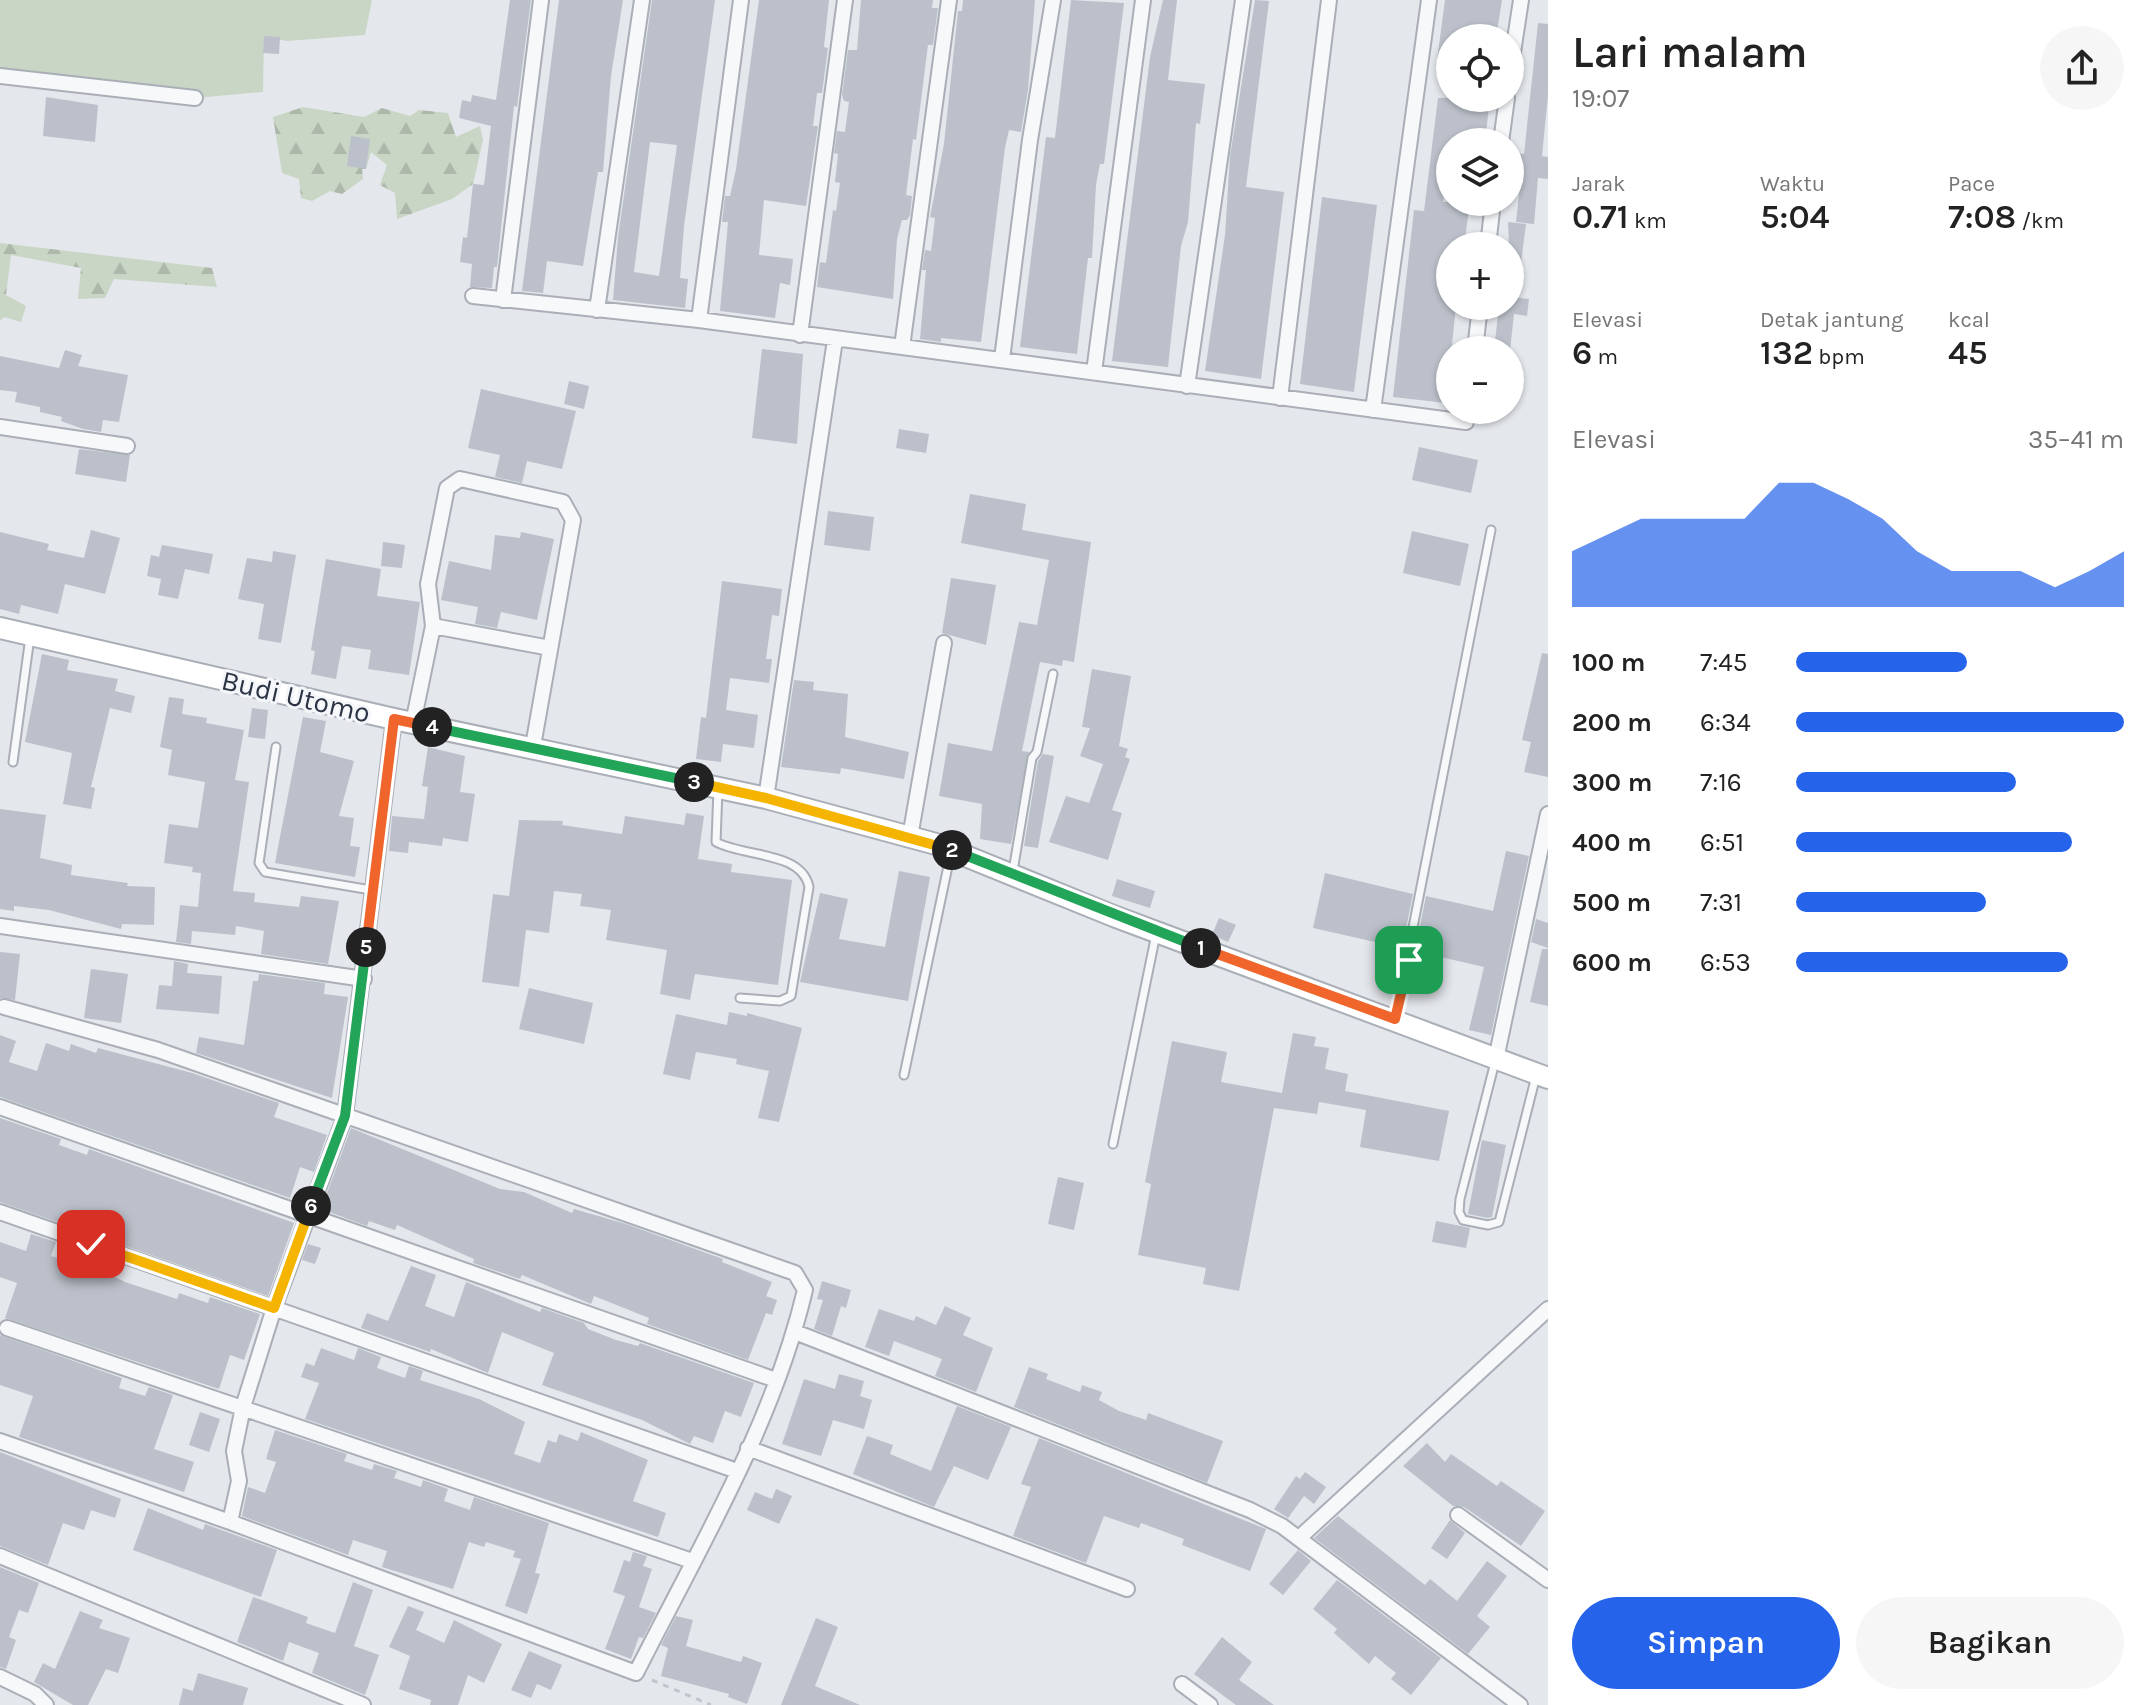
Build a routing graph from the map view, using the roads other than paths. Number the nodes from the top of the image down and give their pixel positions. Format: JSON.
{"nodes":[{"id":1,"x":541,"y":0,"type":"edge"},
{"id":2,"x":642,"y":0,"type":"edge"},
{"id":3,"x":741,"y":0,"type":"edge"},
{"id":4,"x":845,"y":0,"type":"edge"},
{"id":5,"x":949,"y":0,"type":"edge"},
{"id":6,"x":1053,"y":0,"type":"edge"},
{"id":7,"x":1143,"y":0,"type":"edge"},
{"id":8,"x":1243,"y":0,"type":"edge"},
{"id":9,"x":1329,"y":0,"type":"edge"},
{"id":10,"x":1429,"y":0,"type":"edge"},
{"id":11,"x":1521,"y":0,"type":"edge"},
{"id":12,"x":1517,"y":24,"type":"edge"},
{"id":13,"x":0,"y":76,"type":"edge"},
{"id":14,"x":195,"y":98,"type":"dead end"},
{"id":15,"x":473,"y":296,"type":"dead end"},
{"id":16,"x":503,"y":300,"type":"junction"},
{"id":17,"x":597,"y":310,"type":"junction"},
{"id":18,"x":699,"y":320,"type":"junction"},
{"id":19,"x":800,"y":335,"type":"junction"},
{"id":20,"x":835,"y":340,"type":"junction"},
{"id":21,"x":902,"y":347,"type":"junction"},
{"id":22,"x":1002,"y":359,"type":"junction"},
{"id":23,"x":1094,"y":372,"type":"junction"},
{"id":24,"x":1187,"y":386,"type":"junction"},
{"id":25,"x":1280,"y":398,"type":"junction"},
{"id":26,"x":1373,"y":410,"type":"junction"},
{"id":27,"x":1436,"y":418,"type":"edge"},
{"id":28,"x":0,"y":427,"type":"edge"},
{"id":29,"x":127,"y":446,"type":"dead end"},
{"id":30,"x":1491,"y":530,"type":"dead end"},
{"id":31,"x":433,"y":626,"type":"junction"},
{"id":32,"x":0,"y":628,"type":"edge"},
{"id":33,"x":31,"y":635,"type":"junction"},
{"id":34,"x":944,"y":643,"type":"dead end"},
{"id":35,"x":550,"y":648,"type":"junction"},
{"id":36,"x":1053,"y":674,"type":"dead end"},
{"id":37,"x":403,"y":721,"type":"junction"},
{"id":38,"x":533,"y":746,"type":"junction"},
{"id":39,"x":276,"y":747,"type":"dead end"},
{"id":40,"x":13,"y":762,"type":"dead end"},
{"id":41,"x":718,"y":787,"type":"junction"},
{"id":42,"x":766,"y":798,"type":"junction"},
{"id":43,"x":1548,"y":814,"type":"edge"},
{"id":44,"x":910,"y":837,"type":"junction"},
{"id":45,"x":952,"y":850,"type":"junction"},
{"id":46,"x":1012,"y":873,"type":"junction"},
{"id":47,"x":371,"y":890,"type":"junction"},
{"id":48,"x":0,"y":926,"type":"edge"},
{"id":49,"x":1156,"y":932,"type":"junction"},
{"id":50,"x":364,"y":979,"type":"junction"},
{"id":51,"x":740,"y":998,"type":"dead end"},
{"id":52,"x":4,"y":1007,"type":"dead end"},
{"id":53,"x":1395,"y":1019,"type":"junction"},
{"id":54,"x":1496,"y":1059,"type":"junction"},
{"id":55,"x":904,"y":1075,"type":"dead end"},
{"id":56,"x":1542,"y":1076,"type":"edge"},
{"id":57,"x":0,"y":1107,"type":"edge"},
{"id":58,"x":345,"y":1116,"type":"junction"},
{"id":59,"x":1113,"y":1144,"type":"dead end"},
{"id":60,"x":0,"y":1212,"type":"edge"},
{"id":61,"x":308,"y":1213,"type":"junction"},
{"id":62,"x":274,"y":1308,"type":"junction"},
{"id":63,"x":1548,"y":1309,"type":"edge"},
{"id":64,"x":7,"y":1328,"type":"dead end"},
{"id":65,"x":795,"y":1332,"type":"junction"},
{"id":66,"x":776,"y":1380,"type":"junction"},
{"id":67,"x":243,"y":1407,"type":"junction"},
{"id":68,"x":0,"y":1441,"type":"edge"},
{"id":69,"x":748,"y":1448,"type":"junction"},
{"id":70,"x":737,"y":1471,"type":"junction"},
{"id":71,"x":1458,"y":1515,"type":"dead end"},
{"id":72,"x":230,"y":1522,"type":"junction"},
{"id":73,"x":1299,"y":1538,"type":"junction"},
{"id":74,"x":0,"y":1556,"type":"edge"},
{"id":75,"x":692,"y":1561,"type":"junction"},
{"id":76,"x":1548,"y":1580,"type":"edge"},
{"id":77,"x":1127,"y":1589,"type":"dead end"},
{"id":78,"x":0,"y":1677,"type":"edge"},
{"id":79,"x":1182,"y":1684,"type":"dead end"},
{"id":80,"x":46,"y":1705,"type":"edge"},
{"id":81,"x":363,"y":1705,"type":"edge"},
{"id":82,"x":1210,"y":1705,"type":"edge"},
{"id":83,"x":1520,"y":1705,"type":"edge"}],
"edges":[{"from":1,"to":16,"type":"street"},
{"from":2,"to":17,"type":"street"},
{"from":3,"to":18,"type":"street"},
{"from":4,"to":19,"type":"street"},
{"from":5,"to":21,"type":"street"},
{"from":6,"to":22,"type":"street"},
{"from":7,"to":23,"type":"street"},
{"from":8,"to":24,"type":"street"},
{"from":9,"to":25,"type":"street"},
{"from":10,"to":26,"type":"street"},
{"from":11,"to":12,"type":"street"},
{"from":13,"to":14,"type":"street"},
{"from":15,"to":16,"type":"street"},
{"from":16,"to":17,"type":"street"},
{"from":17,"to":18,"type":"street"},
{"from":18,"to":19,"type":"street"},
{"from":19,"to":20,"type":"street"},
{"from":20,"to":21,"type":"street"},
{"from":20,"to":42,"type":"street"},
{"from":21,"to":22,"type":"street"},
{"from":22,"to":23,"type":"street"},
{"from":23,"to":24,"type":"street"},
{"from":24,"to":25,"type":"street"},
{"from":25,"to":26,"type":"street"},
{"from":26,"to":27,"type":"street"},
{"from":28,"to":29,"type":"street"},
{"from":30,"to":53,"type":"lane"},
{"from":31,"to":35,"type":"street"},
{"from":31,"to":35,"type":"street"},
{"from":31,"to":37,"type":"street"},
{"from":32,"to":33,"type":"street","name":"Budi Utomo"},
{"from":33,"to":37,"type":"street","name":"Budi Utomo"},
{"from":33,"to":40,"type":"lane"},
{"from":34,"to":44,"type":"street"},
{"from":35,"to":38,"type":"street"},
{"from":36,"to":46,"type":"lane"},
{"from":37,"to":38,"type":"street","name":"Budi Utomo"},
{"from":37,"to":47,"type":"street"},
{"from":38,"to":41,"type":"street","name":"Budi Utomo"},
{"from":39,"to":47,"type":"lane"},
{"from":41,"to":42,"type":"street","name":"Budi Utomo"},
{"from":41,"to":51,"type":"lane"},
{"from":42,"to":44,"type":"street","name":"Budi Utomo"},
{"from":43,"to":54,"type":"street"},
{"from":44,"to":45,"type":"street","name":"Budi Utomo"},
{"from":45,"to":46,"type":"street","name":"Budi Utomo"},
{"from":45,"to":55,"type":"lane"},
{"from":46,"to":49,"type":"street","name":"Budi Utomo"},
{"from":47,"to":50,"type":"street"},
{"from":48,"to":50,"type":"street"},
{"from":49,"to":53,"type":"street","name":"Budi Utomo"},
{"from":49,"to":59,"type":"lane"},
{"from":50,"to":58,"type":"street"},
{"from":52,"to":58,"type":"street"},
{"from":53,"to":54,"type":"street","name":"Budi Utomo"},
{"from":54,"to":56,"type":"street","name":"Budi Utomo"},
{"from":54,"to":56,"type":"lane"},
{"from":57,"to":61,"type":"street"},
{"from":58,"to":61,"type":"street"},
{"from":58,"to":65,"type":"street"},
{"from":60,"to":62,"type":"street"},
{"from":61,"to":62,"type":"street"},
{"from":61,"to":66,"type":"street"},
{"from":62,"to":67,"type":"street"},
{"from":62,"to":70,"type":"street"},
{"from":63,"to":73,"type":"street"},
{"from":64,"to":67,"type":"street"},
{"from":65,"to":66,"type":"street"},
{"from":65,"to":73,"type":"street"},
{"from":66,"to":69,"type":"street"},
{"from":67,"to":72,"type":"street"},
{"from":67,"to":75,"type":"street"},
{"from":68,"to":72,"type":"street"},
{"from":69,"to":70,"type":"street"},
{"from":69,"to":77,"type":"street"},
{"from":70,"to":75,"type":"street"},
{"from":71,"to":76,"type":"street"},
{"from":72,"to":75,"type":"street"},
{"from":73,"to":83,"type":"street"},
{"from":74,"to":81,"type":"street"},
{"from":78,"to":80,"type":"street"},
{"from":79,"to":82,"type":"street"}]}
